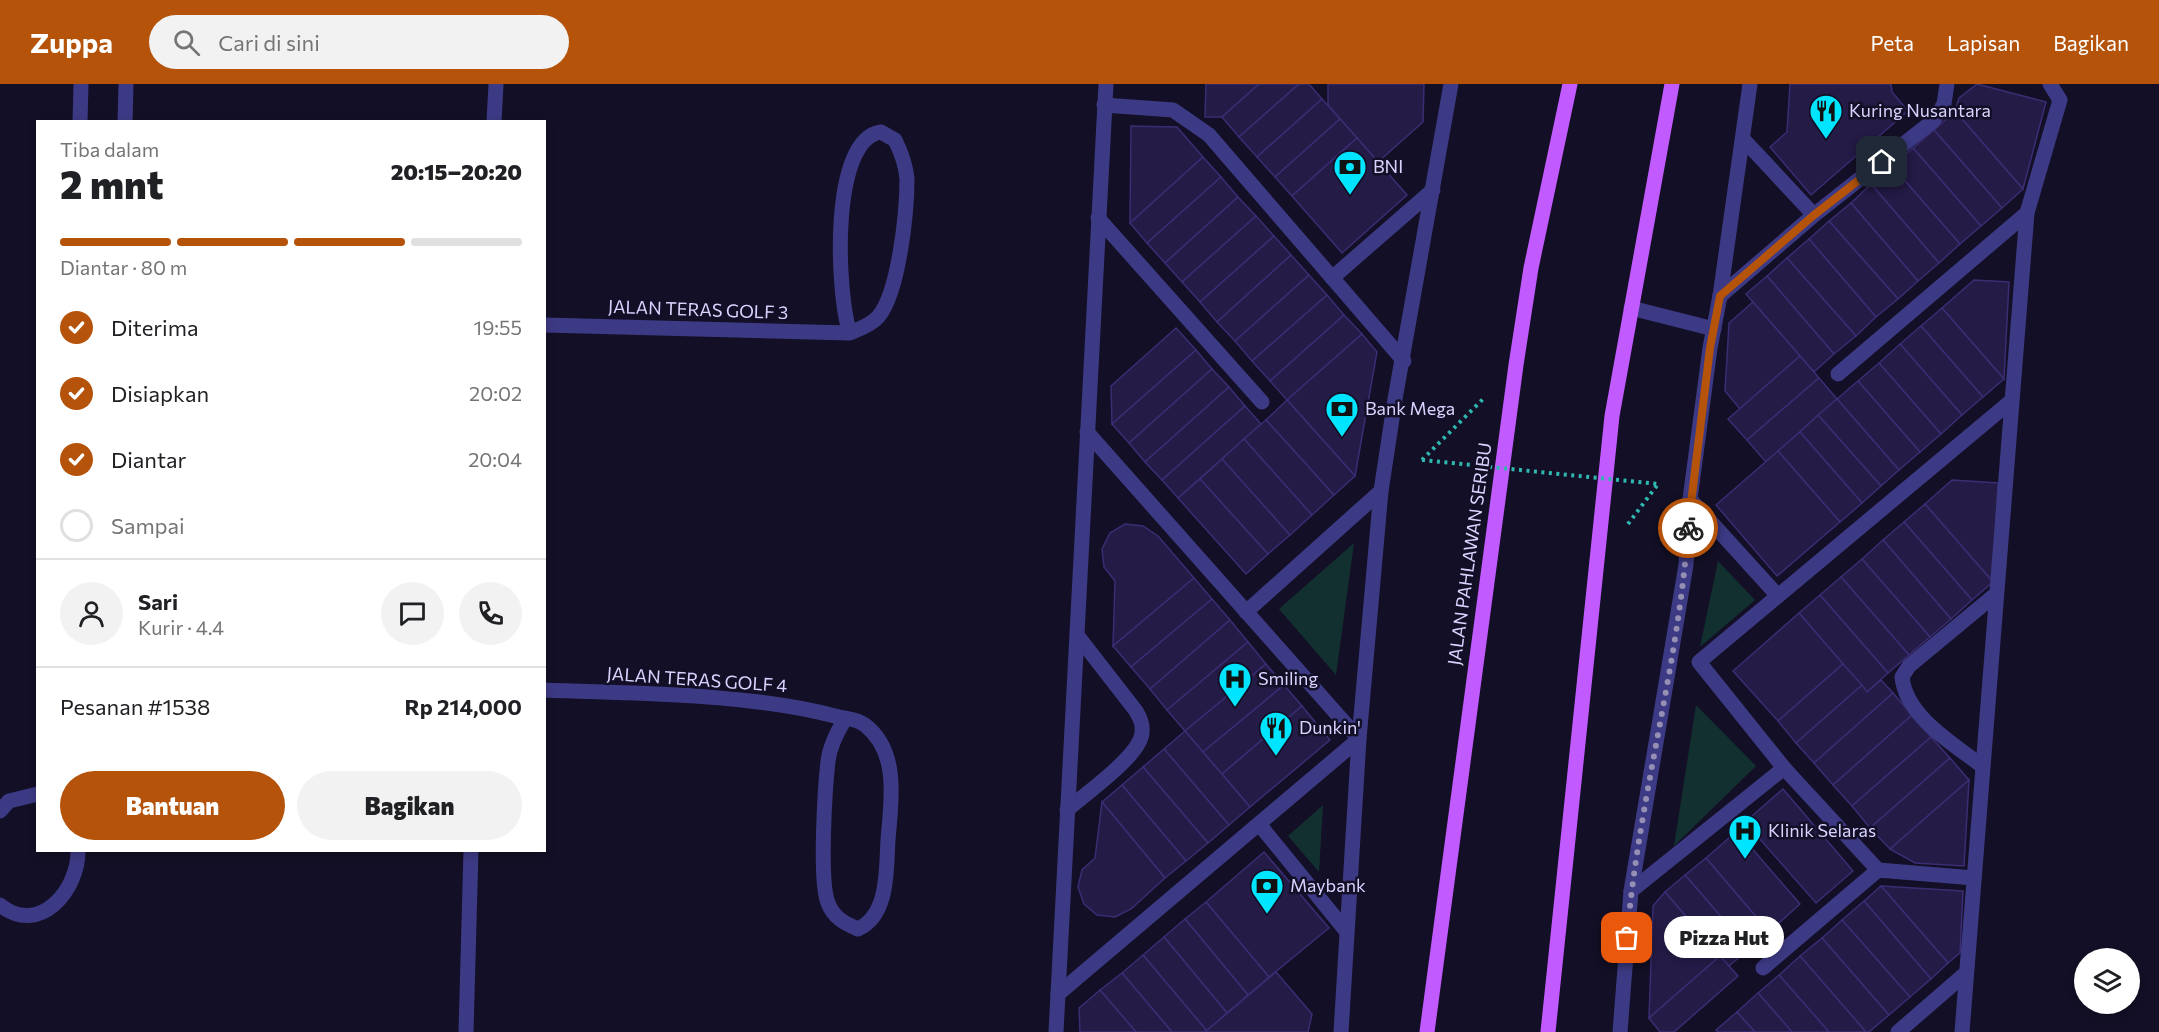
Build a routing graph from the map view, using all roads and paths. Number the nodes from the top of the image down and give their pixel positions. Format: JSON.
{"nodes":[{"id":1,"x":81,"y":84,"type":"edge"},
{"id":2,"x":126,"y":84,"type":"edge"},
{"id":3,"x":496,"y":84,"type":"edge"},
{"id":4,"x":1106,"y":84,"type":"edge"},
{"id":5,"x":1451,"y":84,"type":"edge"},
{"id":6,"x":1570,"y":84,"type":"edge"},
{"id":7,"x":1672,"y":84,"type":"edge"},
{"id":8,"x":1750,"y":84,"type":"edge"},
{"id":9,"x":1947,"y":84,"type":"edge"},
{"id":10,"x":2050,"y":84,"type":"edge"},
{"id":11,"x":1104,"y":105,"type":"junction"},
{"id":12,"x":80,"y":120,"type":"edge"},
{"id":13,"x":125,"y":120,"type":"edge"},
{"id":14,"x":494,"y":120,"type":"edge"},
{"id":15,"x":1743,"y":140,"type":"junction"},
{"id":16,"x":1433,"y":190,"type":"junction"},
{"id":17,"x":2027,"y":213,"type":"junction"},
{"id":18,"x":1814,"y":215,"type":"junction"},
{"id":19,"x":1098,"y":218,"type":"junction"},
{"id":20,"x":1332,"y":278,"type":"junction"},
{"id":21,"x":1720,"y":296,"type":"junction"},
{"id":22,"x":1631,"y":308,"type":"junction"},
{"id":23,"x":546,"y":325,"type":"edge"},
{"id":24,"x":1714,"y":329,"type":"junction"},
{"id":25,"x":850,"y":333,"type":"junction"},
{"id":26,"x":1404,"y":361,"type":"junction"},
{"id":27,"x":1838,"y":374,"type":"dead end"},
{"id":28,"x":1485,"y":397,"type":"dead end"},
{"id":29,"x":1262,"y":402,"type":"dead end"},
{"id":30,"x":2010,"y":402,"type":"junction"},
{"id":31,"x":1087,"y":432,"type":"junction"},
{"id":32,"x":1658,"y":484,"type":"dead end"},
{"id":33,"x":1381,"y":491,"type":"junction"},
{"id":34,"x":1690,"y":499,"type":"junction"},
{"id":35,"x":1996,"y":594,"type":"junction"},
{"id":36,"x":1778,"y":596,"type":"junction"},
{"id":37,"x":1246,"y":612,"type":"junction"},
{"id":38,"x":1077,"y":634,"type":"junction"},
{"id":39,"x":1672,"y":658,"type":"junction"},
{"id":40,"x":1700,"y":662,"type":"junction"},
{"id":41,"x":546,"y":690,"type":"edge"},
{"id":42,"x":845,"y":719,"type":"junction"},
{"id":43,"x":1359,"y":739,"type":"junction"},
{"id":44,"x":1982,"y":766,"type":"junction"},
{"id":45,"x":1784,"y":768,"type":"junction"},
{"id":46,"x":36,"y":794,"type":"edge"},
{"id":47,"x":1067,"y":810,"type":"junction"},
{"id":48,"x":0,"y":811,"type":"edge"},
{"id":49,"x":1258,"y":824,"type":"junction"},
{"id":50,"x":78,"y":852,"type":"edge"},
{"id":51,"x":471,"y":852,"type":"edge"},
{"id":52,"x":1878,"y":870,"type":"junction"},
{"id":53,"x":1974,"y":878,"type":"junction"},
{"id":54,"x":1631,"y":891,"type":"junction"},
{"id":55,"x":0,"y":905,"type":"edge"},
{"id":56,"x":1347,"y":932,"type":"junction"},
{"id":57,"x":1763,"y":968,"type":"dead end"},
{"id":58,"x":1966,"y":973,"type":"junction"},
{"id":59,"x":1058,"y":994,"type":"junction"},
{"id":60,"x":466,"y":1032,"type":"edge"},
{"id":61,"x":1056,"y":1032,"type":"edge"},
{"id":62,"x":1341,"y":1032,"type":"edge"},
{"id":63,"x":1427,"y":1032,"type":"edge"},
{"id":64,"x":1548,"y":1032,"type":"edge"},
{"id":65,"x":1620,"y":1032,"type":"edge"},
{"id":66,"x":1898,"y":1032,"type":"edge"},
{"id":67,"x":1962,"y":1032,"type":"edge"}],
"edges":[{"from":1,"to":12,"type":"street"},
{"from":2,"to":13,"type":"street"},
{"from":3,"to":14,"type":"street"},
{"from":4,"to":11,"type":"street"},
{"from":5,"to":16,"type":"street"},
{"from":6,"to":63,"type":"main road","name":"JALAN PAHLAWAN SERIBU"},
{"from":7,"to":22,"type":"main road"},
{"from":8,"to":15,"type":"street"},
{"from":9,"to":18,"type":"street"},
{"from":10,"to":17,"type":"street"},
{"from":11,"to":19,"type":"street"},
{"from":11,"to":20,"type":"street"},
{"from":15,"to":18,"type":"street"},
{"from":15,"to":21,"type":"street"},
{"from":16,"to":20,"type":"street"},
{"from":16,"to":26,"type":"street"},
{"from":17,"to":27,"type":"street"},
{"from":17,"to":30,"type":"street"},
{"from":18,"to":21,"type":"street"},
{"from":19,"to":29,"type":"street"},
{"from":19,"to":31,"type":"street"},
{"from":20,"to":26,"type":"street"},
{"from":21,"to":24,"type":"street"},
{"from":22,"to":24,"type":"street"},
{"from":22,"to":64,"type":"main road"},
{"from":23,"to":25,"type":"street","name":"JALAN TERAS GOLF 3"},
{"from":24,"to":34,"type":"street"},
{"from":25,"to":25,"type":"street"},
{"from":26,"to":33,"type":"street"},
{"from":28,"to":32,"type":"path","bridge":true},
{"from":30,"to":35,"type":"street"},
{"from":30,"to":36,"type":"street"},
{"from":31,"to":37,"type":"street"},
{"from":31,"to":38,"type":"street"},
{"from":33,"to":37,"type":"street"},
{"from":33,"to":43,"type":"street"},
{"from":34,"to":36,"type":"street"},
{"from":34,"to":39,"type":"street"},
{"from":35,"to":44,"type":"street"},
{"from":35,"to":44,"type":"street"},
{"from":36,"to":40,"type":"street"},
{"from":37,"to":43,"type":"street"},
{"from":38,"to":47,"type":"street"},
{"from":38,"to":47,"type":"street"},
{"from":39,"to":40,"type":"street"},
{"from":39,"to":54,"type":"street"},
{"from":40,"to":45,"type":"street"},
{"from":41,"to":42,"type":"street","name":"JALAN TERAS GOLF 4"},
{"from":42,"to":42,"type":"street","name":"JALAN TERAS GOLF 4"},
{"from":43,"to":49,"type":"street"},
{"from":43,"to":56,"type":"street"},
{"from":44,"to":53,"type":"street"},
{"from":45,"to":52,"type":"street"},
{"from":45,"to":54,"type":"street"},
{"from":46,"to":48,"type":"street"},
{"from":47,"to":59,"type":"street"},
{"from":49,"to":56,"type":"street"},
{"from":49,"to":59,"type":"street"},
{"from":50,"to":55,"type":"street"},
{"from":51,"to":60,"type":"street"},
{"from":52,"to":53,"type":"street"},
{"from":52,"to":57,"type":"street"},
{"from":53,"to":58,"type":"street"},
{"from":54,"to":65,"type":"street"},
{"from":56,"to":62,"type":"street"},
{"from":58,"to":66,"type":"street"},
{"from":58,"to":67,"type":"street"},
{"from":59,"to":61,"type":"street"}]}
